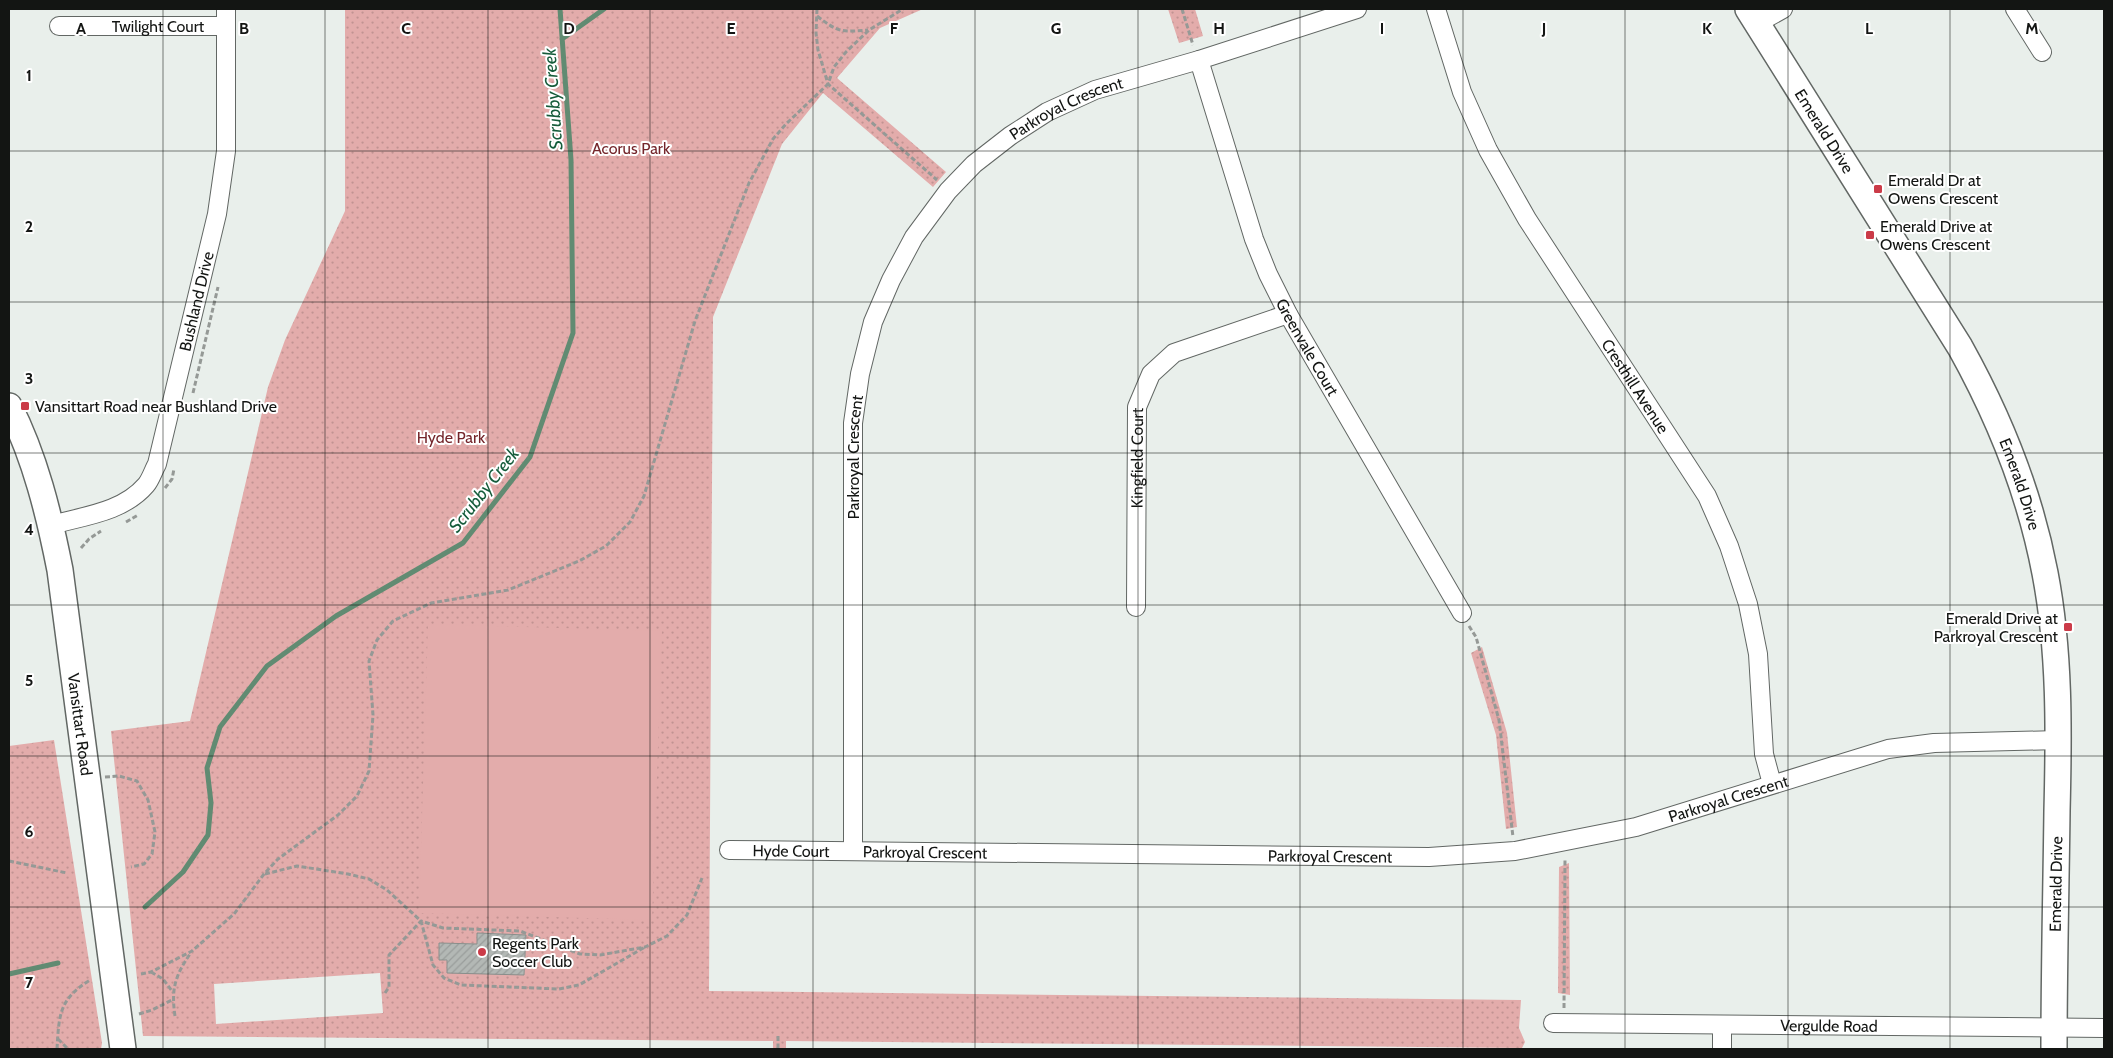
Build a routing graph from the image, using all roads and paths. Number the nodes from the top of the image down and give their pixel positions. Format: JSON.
{"nodes":[{"id":1,"x":817,"y":9,"type":"edge"},
{"id":2,"x":903,"y":9,"type":"edge"},
{"id":3,"x":1182,"y":9,"type":"edge"},
{"id":4,"x":1357,"y":9,"type":"edge"},
{"id":5,"x":1436,"y":9,"type":"edge"},
{"id":6,"x":1783,"y":9,"type":"edge"},
{"id":7,"x":2015,"y":9,"type":"edge"},
{"id":8,"x":817,"y":15,"type":"junction"},
{"id":9,"x":1752,"y":16,"type":"edge"},
{"id":10,"x":226,"y":17,"type":"edge"},
{"id":11,"x":59,"y":26,"type":"dead end"},
{"id":12,"x":869,"y":30,"type":"junction"},
{"id":13,"x":2042,"y":52,"type":"dead end"},
{"id":14,"x":1199,"y":60,"type":"junction"},
{"id":15,"x":828,"y":84,"type":"junction"},
{"id":16,"x":948,"y":191,"type":"junction"},
{"id":17,"x":1288,"y":314,"type":"junction"},
{"id":18,"x":9,"y":406,"type":"edge"},
{"id":19,"x":51,"y":524,"type":"junction"},
{"id":20,"x":1136,"y":607,"type":"dead end"},
{"id":21,"x":1462,"y":613,"type":"joint"},
{"id":22,"x":2058,"y":740,"type":"junction"},
{"id":23,"x":87,"y":779,"type":"junction"},
{"id":24,"x":1772,"y":784,"type":"junction"},
{"id":25,"x":729,"y":850,"type":"dead end"},
{"id":26,"x":853,"y":851,"type":"junction"},
{"id":27,"x":1514,"y":851,"type":"junction"},
{"id":28,"x":1565,"y":859,"type":"dead end"},
{"id":29,"x":9,"y":862,"type":"edge"},
{"id":30,"x":131,"y":867,"type":"dead end"},
{"id":31,"x":67,"y":873,"type":"dead end"},
{"id":32,"x":264,"y":874,"type":"junction"},
{"id":33,"x":702,"y":878,"type":"dead end"},
{"id":34,"x":421,"y":922,"type":"junction"},
{"id":35,"x":645,"y":948,"type":"junction"},
{"id":36,"x":192,"y":951,"type":"junction"},
{"id":37,"x":151,"y":972,"type":"junction"},
{"id":38,"x":141,"y":974,"type":"dead end"},
{"id":39,"x":90,"y":980,"type":"dead end"},
{"id":40,"x":172,"y":992,"type":"junction"},
{"id":41,"x":385,"y":993,"type":"dead end"},
{"id":42,"x":172,"y":1000,"type":"junction"},
{"id":43,"x":138,"y":1014,"type":"dead end"},
{"id":44,"x":175,"y":1016,"type":"dead end"},
{"id":45,"x":1559,"y":1023,"type":"joint"},
{"id":46,"x":1722,"y":1025,"type":"junction"},
{"id":47,"x":2104,"y":1028,"type":"edge"},
{"id":48,"x":778,"y":1036,"type":"dead end"},
{"id":49,"x":58,"y":1038,"type":"junction"},
{"id":50,"x":2054,"y":1039,"type":"edge"},
{"id":51,"x":57,"y":1049,"type":"edge"},
{"id":52,"x":68,"y":1049,"type":"edge"},
{"id":53,"x":123,"y":1049,"type":"edge"},
{"id":54,"x":778,"y":1049,"type":"edge"},
{"id":55,"x":1722,"y":1049,"type":"edge"}],
"edges":[{"from":1,"to":8,"type":"path"},
{"from":2,"to":12,"type":"path"},
{"from":3,"to":14,"type":"path"},
{"from":4,"to":14,"type":"street","name":"Parkroyal Crescent"},
{"from":5,"to":24,"type":"street","name":"Cresthill Avenue"},
{"from":6,"to":9,"type":"street"},
{"from":7,"to":13,"type":"street"},
{"from":8,"to":12,"type":"path"},
{"from":8,"to":15,"type":"path"},
{"from":9,"to":22,"type":"street","name":"Emerald Drive"},
{"from":10,"to":11,"type":"street","name":"Twilight Court"},
{"from":10,"to":19,"type":"street","name":"Bushland Drive"},
{"from":12,"to":15,"type":"path"},
{"from":14,"to":16,"type":"street","name":"Parkroyal Crescent"},
{"from":14,"to":17,"type":"street","name":"Greenvale Court"},
{"from":15,"to":16,"type":"path"},
{"from":15,"to":32,"type":"path"},
{"from":16,"to":26,"type":"street","name":"Parkroyal Crescent"},
{"from":17,"to":20,"type":"street","name":"Kingfield Court"},
{"from":17,"to":21,"type":"street","name":"Greenvale Court"},
{"from":18,"to":19,"type":"street","name":"Vansittart Road"},
{"from":19,"to":23,"type":"street","name":"Vansittart Road"},
{"from":21,"to":27,"type":"path"},
{"from":22,"to":24,"type":"street","name":"Parkroyal Crescent"},
{"from":22,"to":50,"type":"street","name":"Emerald Drive"},
{"from":23,"to":30,"type":"path"},
{"from":23,"to":53,"type":"street","name":"Vansittart Road"},
{"from":24,"to":27,"type":"street","name":"Parkroyal Crescent"},
{"from":25,"to":26,"type":"street","name":"Hyde Court"},
{"from":26,"to":27,"type":"street","name":"Parkroyal Crescent"},
{"from":28,"to":45,"type":"path"},
{"from":29,"to":31,"type":"path"},
{"from":32,"to":34,"type":"path"},
{"from":32,"to":36,"type":"path"},
{"from":33,"to":35,"type":"path"},
{"from":34,"to":35,"type":"path"},
{"from":34,"to":35,"type":"path"},
{"from":34,"to":41,"type":"path"},
{"from":36,"to":37,"type":"path"},
{"from":36,"to":40,"type":"path"},
{"from":37,"to":38,"type":"path"},
{"from":37,"to":40,"type":"path"},
{"from":39,"to":49,"type":"path"},
{"from":40,"to":42,"type":"path"},
{"from":42,"to":43,"type":"path"},
{"from":42,"to":44,"type":"path"},
{"from":45,"to":46,"type":"street","name":"Vergulde Road"},
{"from":46,"to":50,"type":"street","name":"Vergulde Road"},
{"from":46,"to":55,"type":"street"},
{"from":47,"to":50,"type":"street","name":"Vergulde Road"},
{"from":48,"to":54,"type":"path"},
{"from":49,"to":51,"type":"path"},
{"from":49,"to":52,"type":"path"}]}
